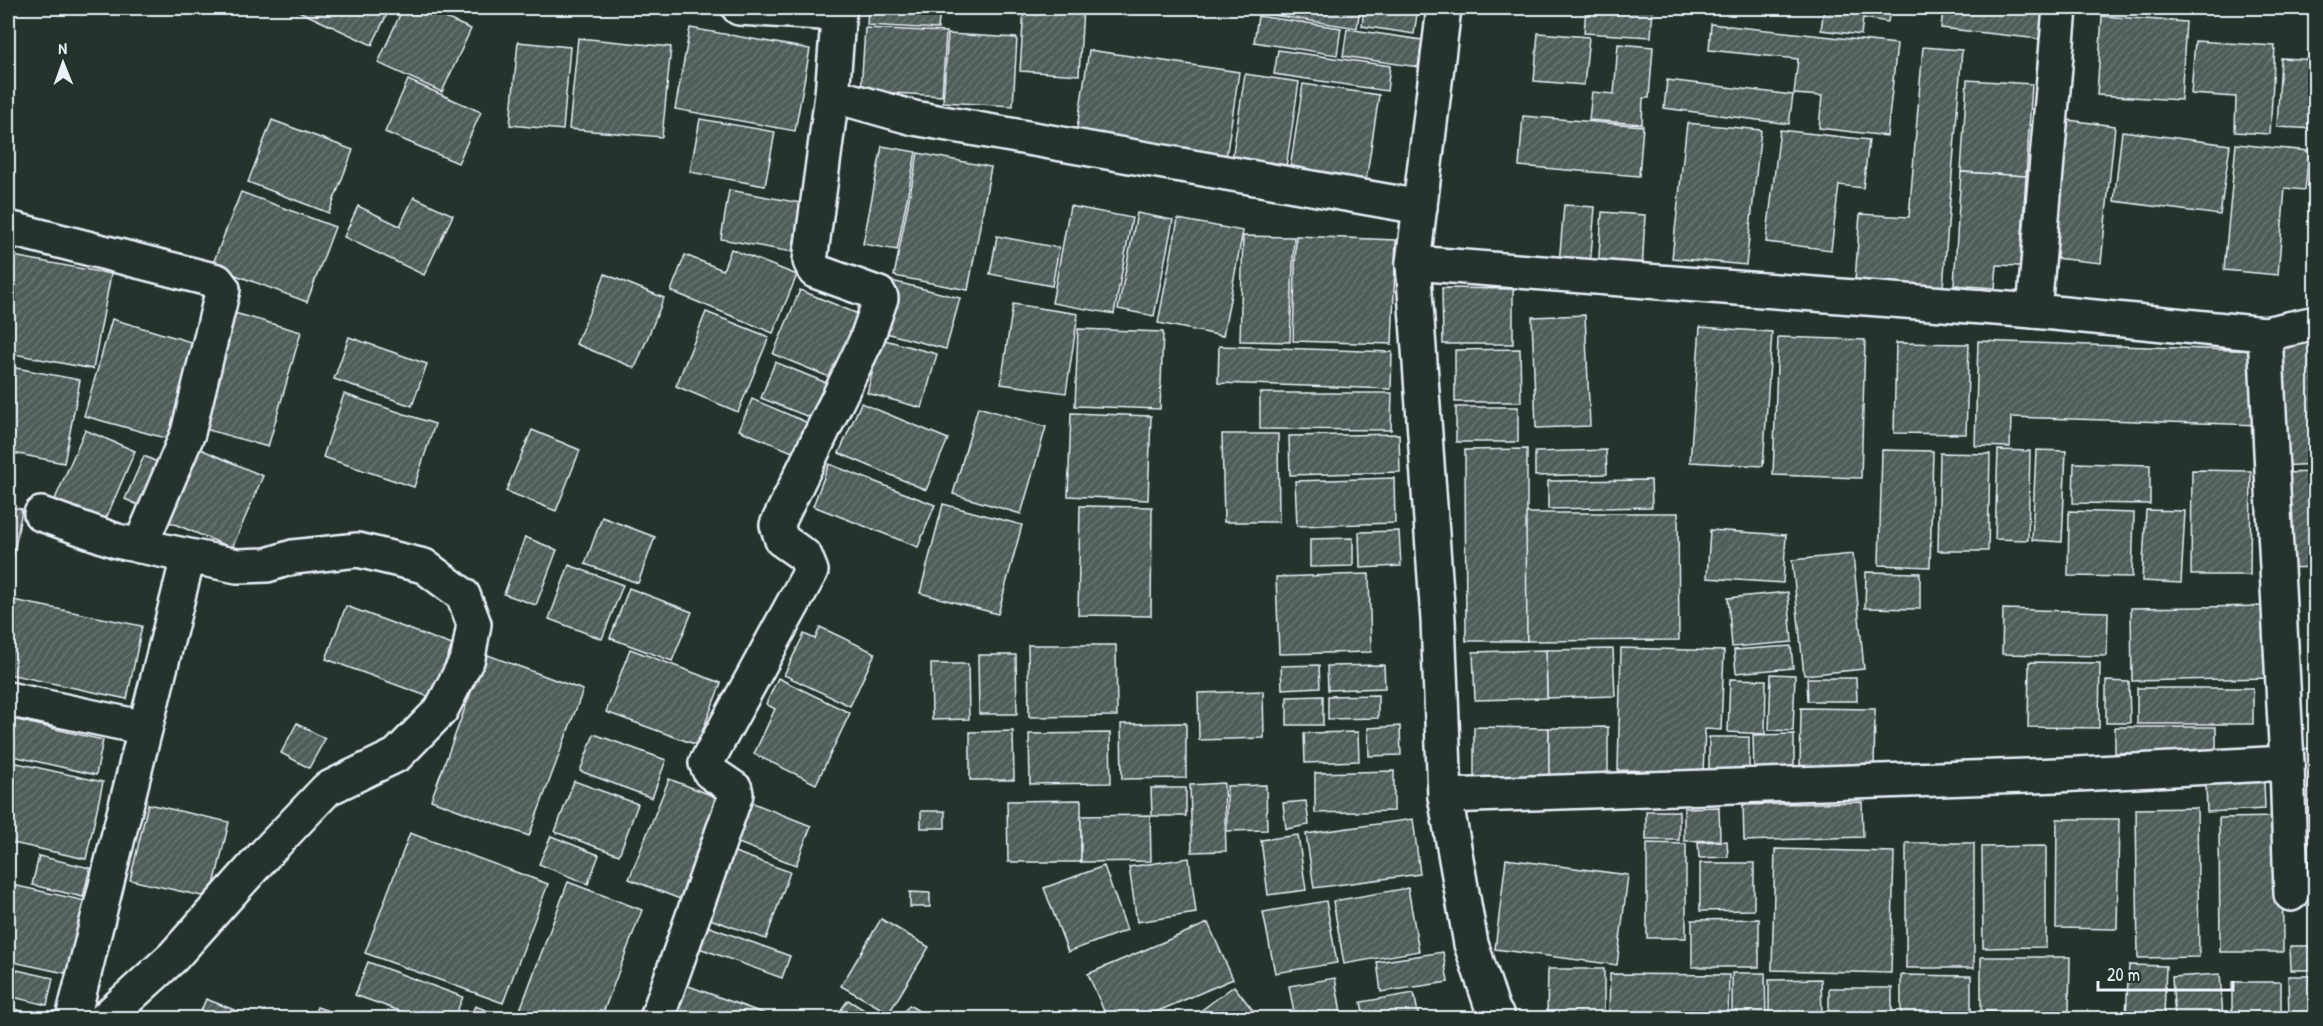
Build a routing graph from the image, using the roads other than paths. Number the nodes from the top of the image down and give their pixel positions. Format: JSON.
{"nodes":[{"id":1,"x":739,"y":8,"type":"edge"},
{"id":2,"x":1444,"y":8,"type":"edge"},
{"id":3,"x":2060,"y":8,"type":"edge"},
{"id":4,"x":839,"y":11,"type":"edge"},
{"id":5,"x":832,"y":95,"type":"junction"},
{"id":6,"x":1420,"y":207,"type":"junction"},
{"id":7,"x":8,"y":228,"type":"edge"},
{"id":8,"x":1413,"y":263,"type":"junction"},
{"id":9,"x":2034,"y":311,"type":"junction"},
{"id":10,"x":2316,"y":322,"type":"edge"},
{"id":11,"x":2265,"y":334,"type":"junction"},
{"id":12,"x":41,"y":514,"type":"dead end"},
{"id":13,"x":140,"y":546,"type":"junction"},
{"id":14,"x":188,"y":557,"type":"junction"},
{"id":15,"x":8,"y":699,"type":"edge"},
{"id":16,"x":145,"y":728,"type":"junction"},
{"id":17,"x":2287,"y":763,"type":"junction"},
{"id":18,"x":1444,"y":796,"type":"junction"},
{"id":19,"x":2291,"y":894,"type":"dead end"},
{"id":20,"x":73,"y":1018,"type":"edge"},
{"id":21,"x":106,"y":1018,"type":"edge"},
{"id":22,"x":657,"y":1018,"type":"edge"},
{"id":23,"x":1498,"y":1018,"type":"edge"}],
"edges":[{"from":1,"to":4,"type":"street"},
{"from":2,"to":6,"type":"street"},
{"from":3,"to":9,"type":"street"},
{"from":4,"to":5,"type":"street"},
{"from":5,"to":6,"type":"street"},
{"from":5,"to":22,"type":"street"},
{"from":6,"to":8,"type":"street"},
{"from":7,"to":13,"type":"street"},
{"from":8,"to":9,"type":"street"},
{"from":8,"to":18,"type":"street"},
{"from":9,"to":11,"type":"street"},
{"from":10,"to":11,"type":"street"},
{"from":11,"to":17,"type":"street"},
{"from":12,"to":13,"type":"street"},
{"from":13,"to":14,"type":"street"},
{"from":14,"to":16,"type":"street"},
{"from":14,"to":21,"type":"street"},
{"from":15,"to":16,"type":"street"},
{"from":16,"to":20,"type":"street"},
{"from":17,"to":18,"type":"street"},
{"from":17,"to":19,"type":"street"},
{"from":18,"to":23,"type":"street"}]}
